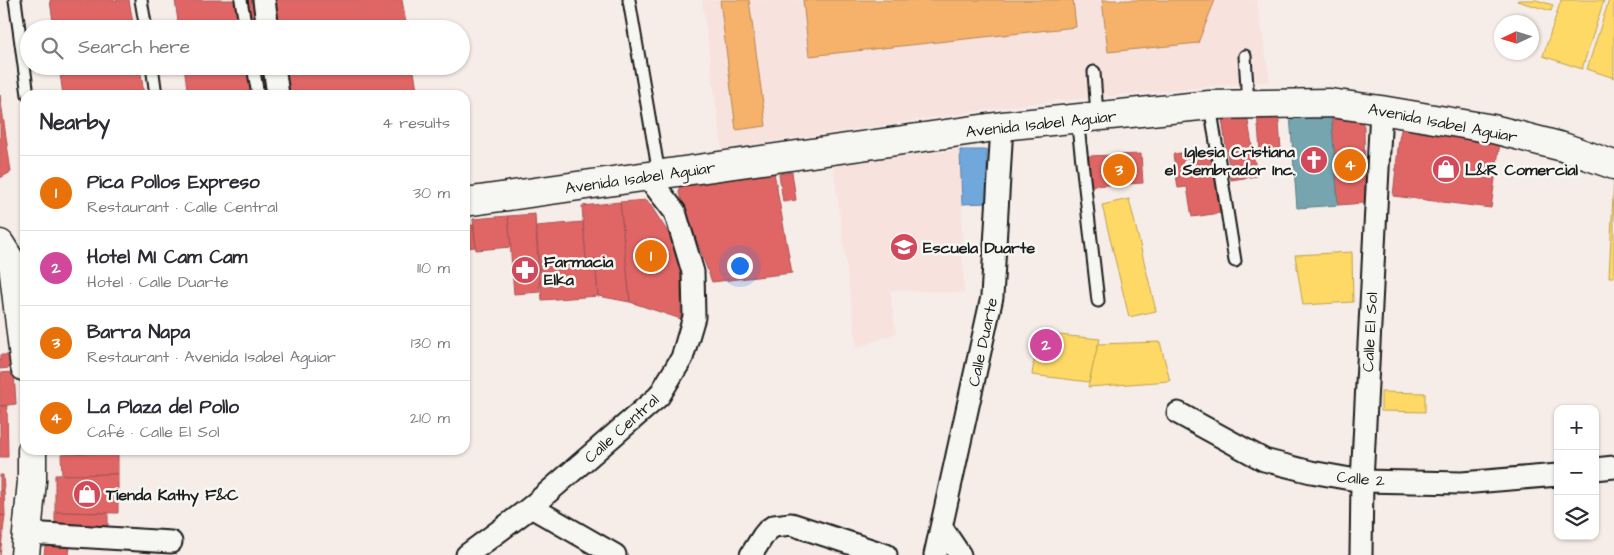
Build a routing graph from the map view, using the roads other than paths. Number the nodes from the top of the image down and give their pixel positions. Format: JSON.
{"nodes":[{"id":1,"x":15,"y":0,"type":"edge"},
{"id":2,"x":141,"y":0,"type":"edge"},
{"id":3,"x":241,"y":0,"type":"edge"},
{"id":4,"x":264,"y":0,"type":"edge"},
{"id":5,"x":629,"y":0,"type":"edge"},
{"id":6,"x":144,"y":20,"type":"edge"},
{"id":7,"x":244,"y":20,"type":"edge"},
{"id":8,"x":267,"y":20,"type":"edge"},
{"id":9,"x":20,"y":37,"type":"edge"},
{"id":10,"x":1245,"y":56,"type":"dead end"},
{"id":11,"x":1094,"y":72,"type":"dead end"},
{"id":12,"x":25,"y":75,"type":"edge"},
{"id":13,"x":153,"y":75,"type":"edge"},
{"id":14,"x":255,"y":75,"type":"edge"},
{"id":15,"x":275,"y":75,"type":"edge"},
{"id":16,"x":27,"y":90,"type":"edge"},
{"id":17,"x":155,"y":90,"type":"edge"},
{"id":18,"x":257,"y":90,"type":"edge"},
{"id":19,"x":277,"y":90,"type":"edge"},
{"id":20,"x":1248,"y":104,"type":"junction"},
{"id":21,"x":1210,"y":105,"type":"junction"},
{"id":22,"x":1381,"y":110,"type":"junction"},
{"id":23,"x":1087,"y":117,"type":"junction"},
{"id":24,"x":1002,"y":126,"type":"junction"},
{"id":25,"x":1614,"y":165,"type":"edge"},
{"id":26,"x":653,"y":175,"type":"junction"},
{"id":27,"x":470,"y":201,"type":"edge"},
{"id":28,"x":10,"y":260,"type":"edge"},
{"id":29,"x":1235,"y":261,"type":"dead end"},
{"id":30,"x":1098,"y":301,"type":"dead end"},
{"id":31,"x":20,"y":331,"type":"edge"},
{"id":32,"x":1178,"y":414,"type":"dead end"},
{"id":33,"x":32,"y":455,"type":"edge"},
{"id":34,"x":1614,"y":467,"type":"edge"},
{"id":35,"x":1599,"y":469,"type":"edge"},
{"id":36,"x":1554,"y":475,"type":"edge"},
{"id":37,"x":1362,"y":481,"type":"junction"},
{"id":38,"x":531,"y":507,"type":"junction"},
{"id":39,"x":942,"y":528,"type":"junction"},
{"id":40,"x":171,"y":542,"type":"dead end"},
{"id":41,"x":27,"y":544,"type":"edge"},
{"id":42,"x":467,"y":555,"type":"edge"},
{"id":43,"x":615,"y":555,"type":"edge"},
{"id":44,"x":751,"y":555,"type":"edge"},
{"id":45,"x":886,"y":555,"type":"edge"},
{"id":46,"x":936,"y":555,"type":"edge"},
{"id":47,"x":960,"y":555,"type":"edge"},
{"id":48,"x":1361,"y":555,"type":"edge"}],
"edges":[{"from":1,"to":9,"type":"lane"},
{"from":2,"to":6,"type":"lane"},
{"from":3,"to":7,"type":"lane"},
{"from":4,"to":8,"type":"street"},
{"from":5,"to":26,"type":"lane"},
{"from":10,"to":20,"type":"lane"},
{"from":11,"to":23,"type":"lane"},
{"from":12,"to":16,"type":"lane"},
{"from":13,"to":17,"type":"lane"},
{"from":14,"to":18,"type":"lane"},
{"from":15,"to":19,"type":"street"},
{"from":20,"to":21,"type":"main road","name":"Avenida Isabel Aguiar"},
{"from":20,"to":22,"type":"main road","name":"Avenida Isabel Aguiar"},
{"from":21,"to":23,"type":"main road","name":"Avenida Isabel Aguiar"},
{"from":21,"to":29,"type":"lane"},
{"from":22,"to":25,"type":"main road","name":"Avenida Isabel Aguiar"},
{"from":22,"to":37,"type":"street","name":"Calle El Sol"},
{"from":23,"to":24,"type":"main road","name":"Avenida Isabel Aguiar"},
{"from":23,"to":30,"type":"lane"},
{"from":24,"to":26,"type":"main road","name":"Avenida Isabel Aguiar"},
{"from":24,"to":39,"type":"street","name":"Calle Duarte"},
{"from":26,"to":27,"type":"main road","name":"Avenida Isabel Aguiar"},
{"from":26,"to":38,"type":"street","name":"Calle Central"},
{"from":28,"to":31,"type":"main road"},
{"from":32,"to":37,"type":"street","name":"Calle 2"},
{"from":33,"to":41,"type":"main road"},
{"from":34,"to":35,"type":"street"},
{"from":36,"to":37,"type":"street","name":"Calle 2"},
{"from":37,"to":48,"type":"street","name":"Calle El Sol"},
{"from":38,"to":42,"type":"street","name":"Calle Central"},
{"from":38,"to":43,"type":"street"},
{"from":39,"to":46,"type":"street","name":"Calle Duarte"},
{"from":39,"to":47,"type":"street"},
{"from":40,"to":41,"type":"street"},
{"from":44,"to":45,"type":"street"}]}
